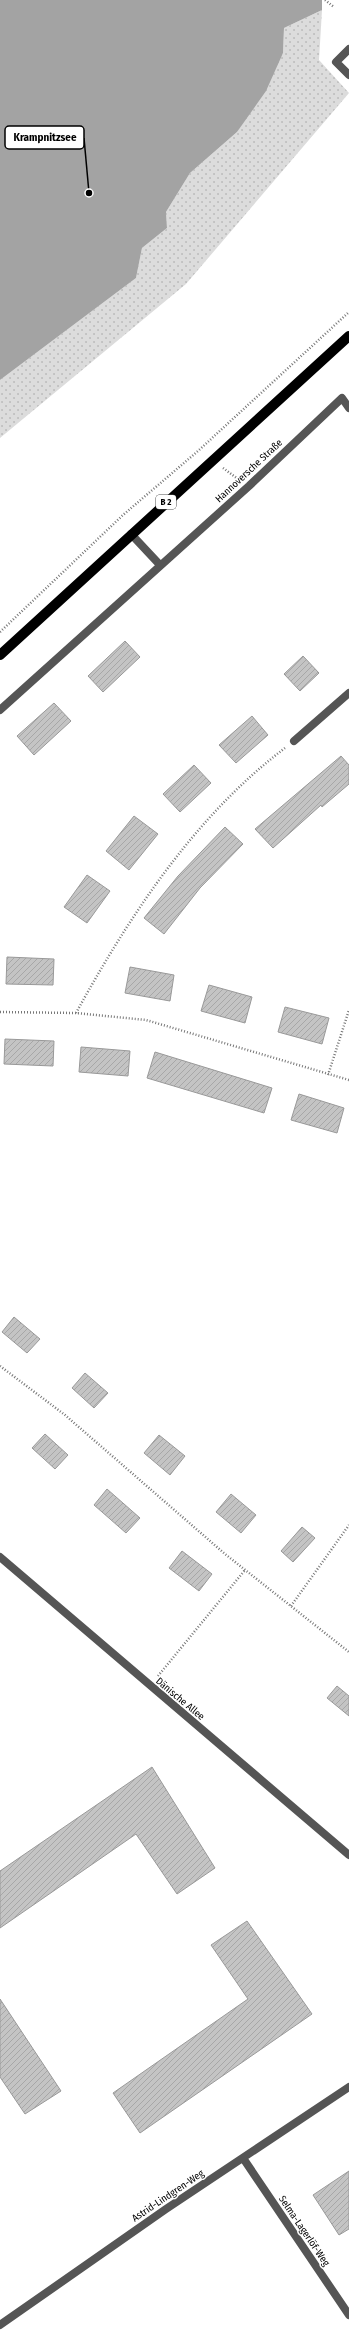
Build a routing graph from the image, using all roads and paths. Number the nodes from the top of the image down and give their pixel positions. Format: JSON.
{"nodes":[{"id":1,"x":325,"y":0,"type":"edge"},
{"id":2,"x":334,"y":7,"type":"dead end"},
{"id":3,"x":349,"y":49,"type":"edge"},
{"id":4,"x":349,"y":75,"type":"edge"},
{"id":5,"x":349,"y":312,"type":"edge"},
{"id":6,"x":349,"y":336,"type":"edge"},
{"id":7,"x":349,"y":408,"type":"edge"},
{"id":8,"x":131,"y":534,"type":"junction"},
{"id":9,"x":160,"y":565,"type":"junction"},
{"id":10,"x":0,"y":632,"type":"edge"},
{"id":11,"x":0,"y":654,"type":"edge"},
{"id":12,"x":349,"y":693,"type":"edge"},
{"id":13,"x":0,"y":710,"type":"edge"},
{"id":14,"x":294,"y":741,"type":"joint"},
{"id":15,"x":349,"y":1010,"type":"edge"},
{"id":16,"x":0,"y":1012,"type":"edge"},
{"id":17,"x":76,"y":1013,"type":"junction"},
{"id":18,"x":328,"y":1075,"type":"junction"},
{"id":19,"x":349,"y":1080,"type":"edge"},
{"id":20,"x":0,"y":1366,"type":"edge"},
{"id":21,"x":349,"y":1525,"type":"edge"},
{"id":22,"x":0,"y":1557,"type":"edge"},
{"id":23,"x":245,"y":1570,"type":"junction"},
{"id":24,"x":291,"y":1606,"type":"junction"},
{"id":25,"x":349,"y":1652,"type":"edge"},
{"id":26,"x":150,"y":1686,"type":"junction"},
{"id":27,"x":349,"y":1854,"type":"edge"},
{"id":28,"x":349,"y":2088,"type":"edge"},
{"id":29,"x":243,"y":2158,"type":"junction"},
{"id":30,"x":349,"y":2315,"type":"edge"},
{"id":31,"x":0,"y":2325,"type":"edge"}],
"edges":[{"from":1,"to":2,"type":"path"},
{"from":3,"to":4,"type":"street"},
{"from":5,"to":10,"type":"path"},
{"from":6,"to":8,"type":"main road","number":"B 2"},
{"from":7,"to":9,"type":"street","name":"Hannoversche Straße"},
{"from":8,"to":9,"type":"street"},
{"from":8,"to":11,"type":"main road","number":"B 2"},
{"from":9,"to":13,"type":"street","name":"Hannoversche Straße"},
{"from":12,"to":14,"type":"street"},
{"from":14,"to":17,"type":"path"},
{"from":15,"to":18,"type":"path"},
{"from":16,"to":17,"type":"path"},
{"from":17,"to":18,"type":"path"},
{"from":18,"to":19,"type":"path"},
{"from":20,"to":23,"type":"path"},
{"from":21,"to":24,"type":"path"},
{"from":22,"to":26,"type":"street","name":"Dänische Allee"},
{"from":23,"to":24,"type":"path"},
{"from":23,"to":26,"type":"path"},
{"from":24,"to":25,"type":"path"},
{"from":26,"to":27,"type":"street","name":"Dänische Allee"},
{"from":28,"to":29,"type":"street","name":"Astrid-Lindgren-Weg"},
{"from":29,"to":30,"type":"street","name":"Selma-Lagerlöf-Weg"},
{"from":29,"to":31,"type":"street","name":"Astrid-Lindgren-Weg"}]}
